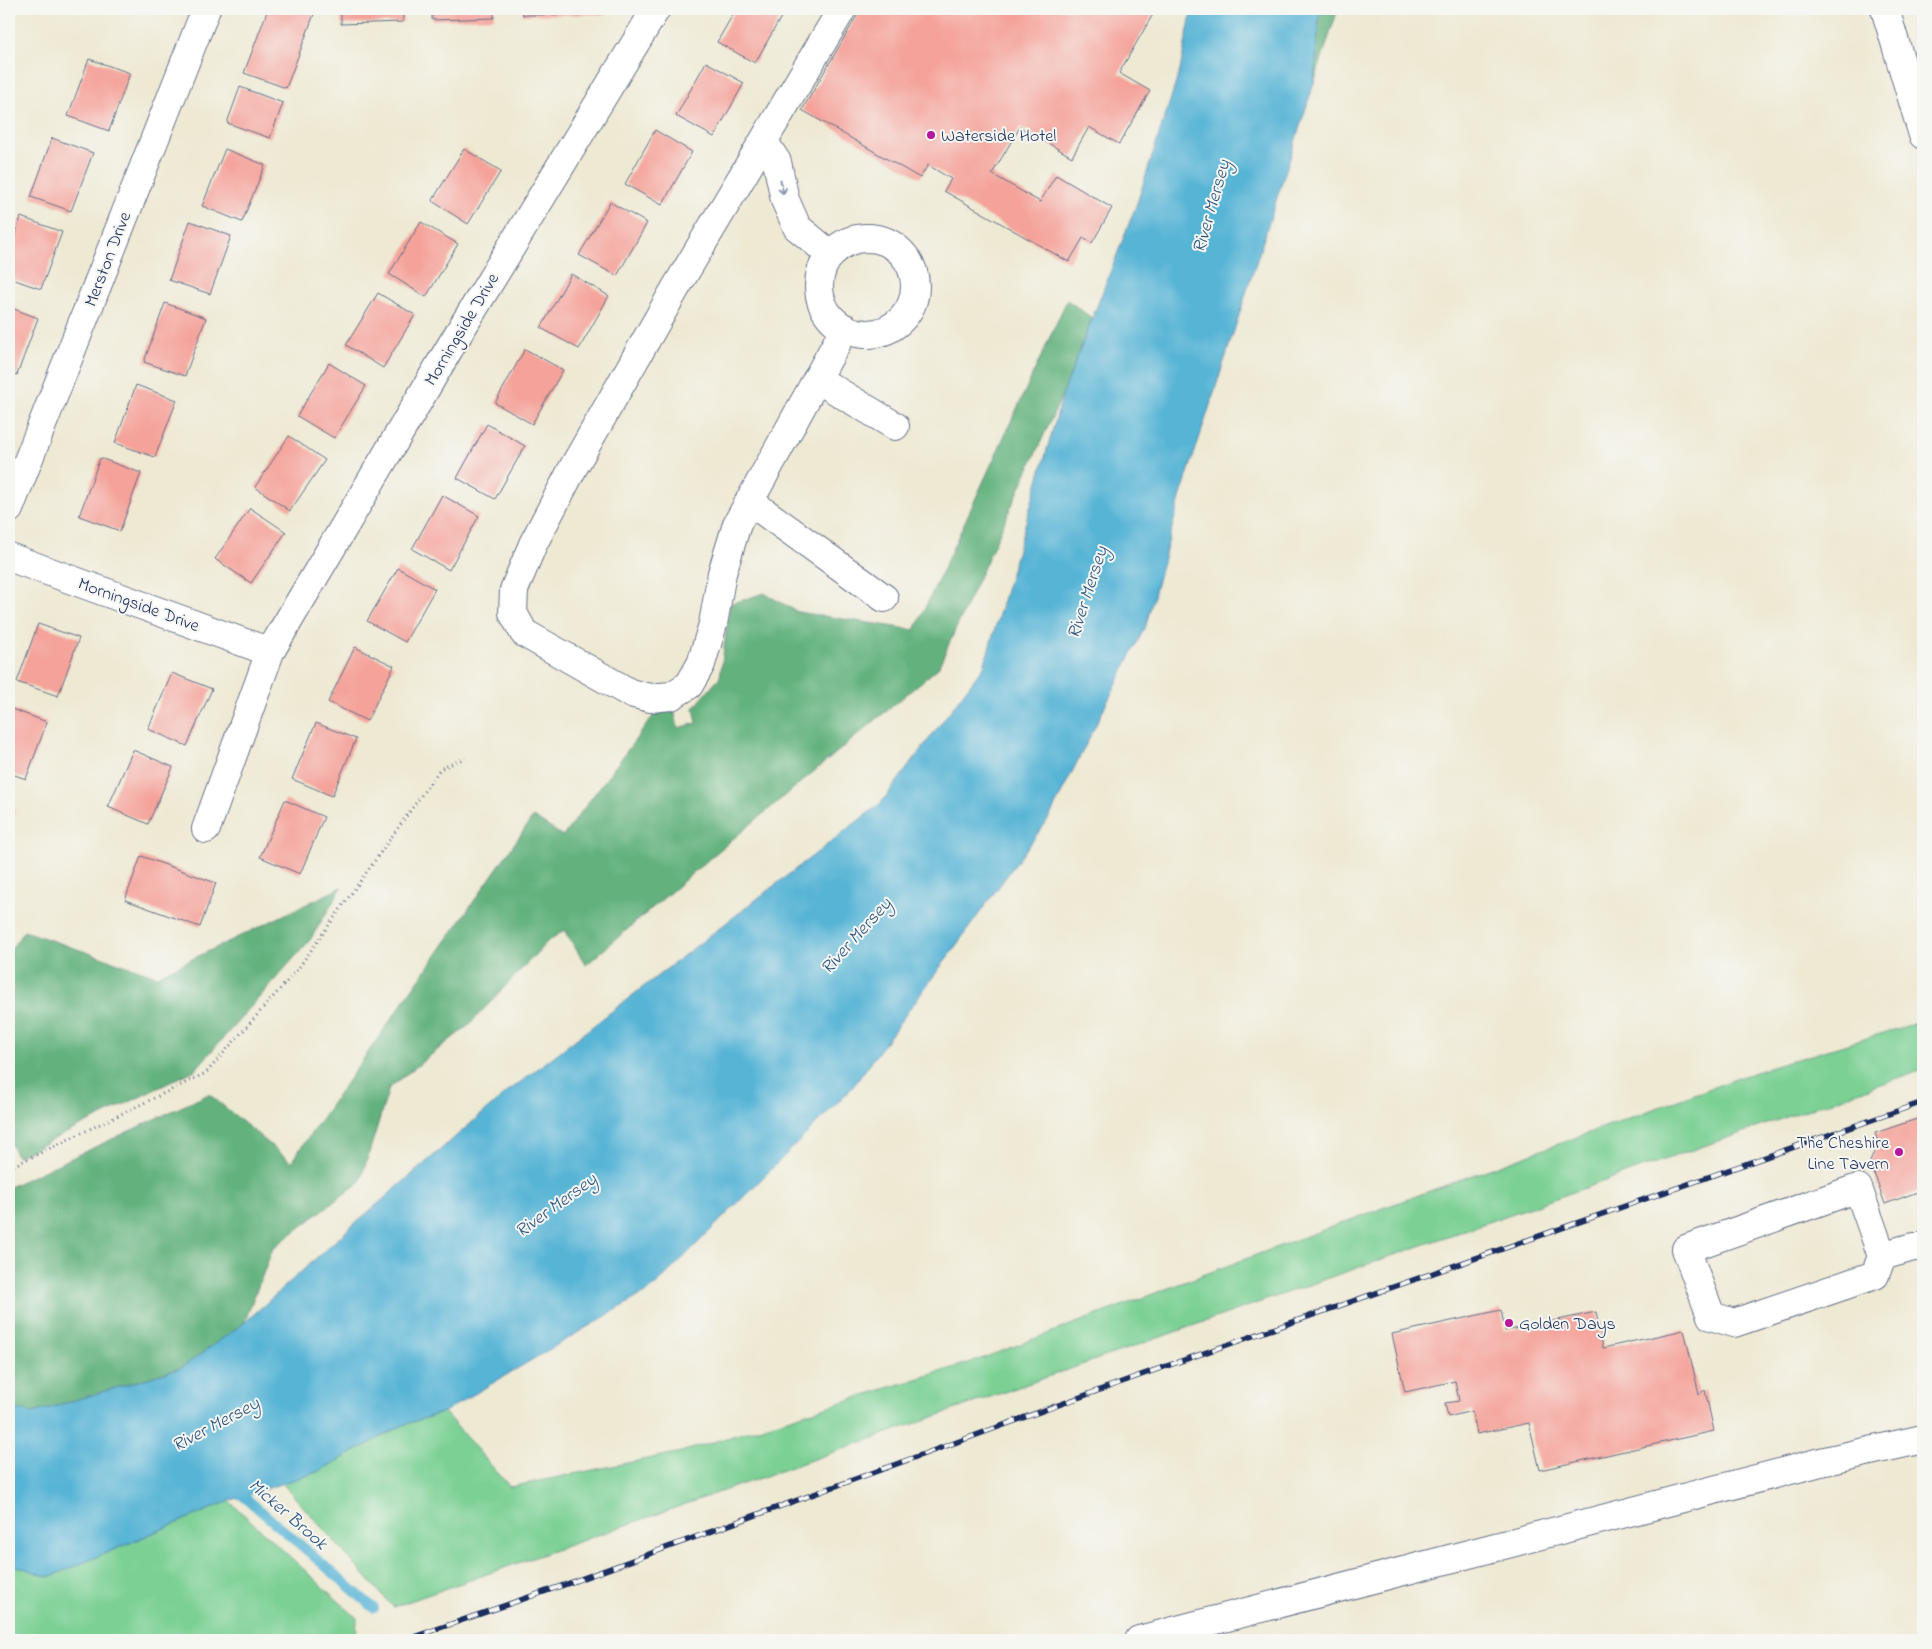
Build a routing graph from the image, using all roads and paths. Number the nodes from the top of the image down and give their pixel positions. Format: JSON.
{"nodes":[{"id":1,"x":206,"y":9,"type":"edge"},
{"id":2,"x":656,"y":9,"type":"edge"},
{"id":3,"x":842,"y":9,"type":"edge"},
{"id":4,"x":1885,"y":9,"type":"edge"},
{"id":5,"x":1923,"y":135,"type":"edge"},
{"id":6,"x":764,"y":142,"type":"junction"},
{"id":7,"x":831,"y":255,"type":"junction"},
{"id":8,"x":845,"y":328,"type":"junction"},
{"id":9,"x":817,"y":379,"type":"junction"},
{"id":10,"x":895,"y":426,"type":"dead end"},
{"id":11,"x":749,"y":501,"type":"junction"},
{"id":12,"x":9,"y":509,"type":"edge"},
{"id":13,"x":9,"y":557,"type":"edge"},
{"id":14,"x":884,"y":598,"type":"dead end"},
{"id":15,"x":270,"y":652,"type":"junction"},
{"id":16,"x":465,"y":758,"type":"dead end"},
{"id":17,"x":206,"y":829,"type":"dead end"},
{"id":18,"x":9,"y":1158,"type":"edge"},
{"id":19,"x":11,"y":1167,"type":"edge"},
{"id":20,"x":1923,"y":1248,"type":"edge"},
{"id":21,"x":1882,"y":1256,"type":"junction"},
{"id":22,"x":1923,"y":1438,"type":"edge"},
{"id":23,"x":1139,"y":1640,"type":"edge"}],
"edges":[{"from":1,"to":12,"type":"street","name":"Merston Drive"},
{"from":2,"to":15,"type":"street","name":"Morningside Drive"},
{"from":3,"to":6,"type":"street"},
{"from":4,"to":5,"type":"street"},
{"from":6,"to":7,"type":"street","one_way":true},
{"from":6,"to":11,"type":"street"},
{"from":7,"to":8,"type":"street"},
{"from":7,"to":8,"type":"street"},
{"from":8,"to":9,"type":"street"},
{"from":9,"to":10,"type":"street"},
{"from":9,"to":11,"type":"street"},
{"from":11,"to":14,"type":"street"},
{"from":13,"to":15,"type":"street","name":"Morningside Drive"},
{"from":15,"to":17,"type":"street","name":"Morningside Drive"},
{"from":16,"to":19,"type":"path"},
{"from":18,"to":19,"type":"path"},
{"from":20,"to":21,"type":"street"},
{"from":21,"to":21,"type":"street"},
{"from":22,"to":23,"type":"street"}]}
